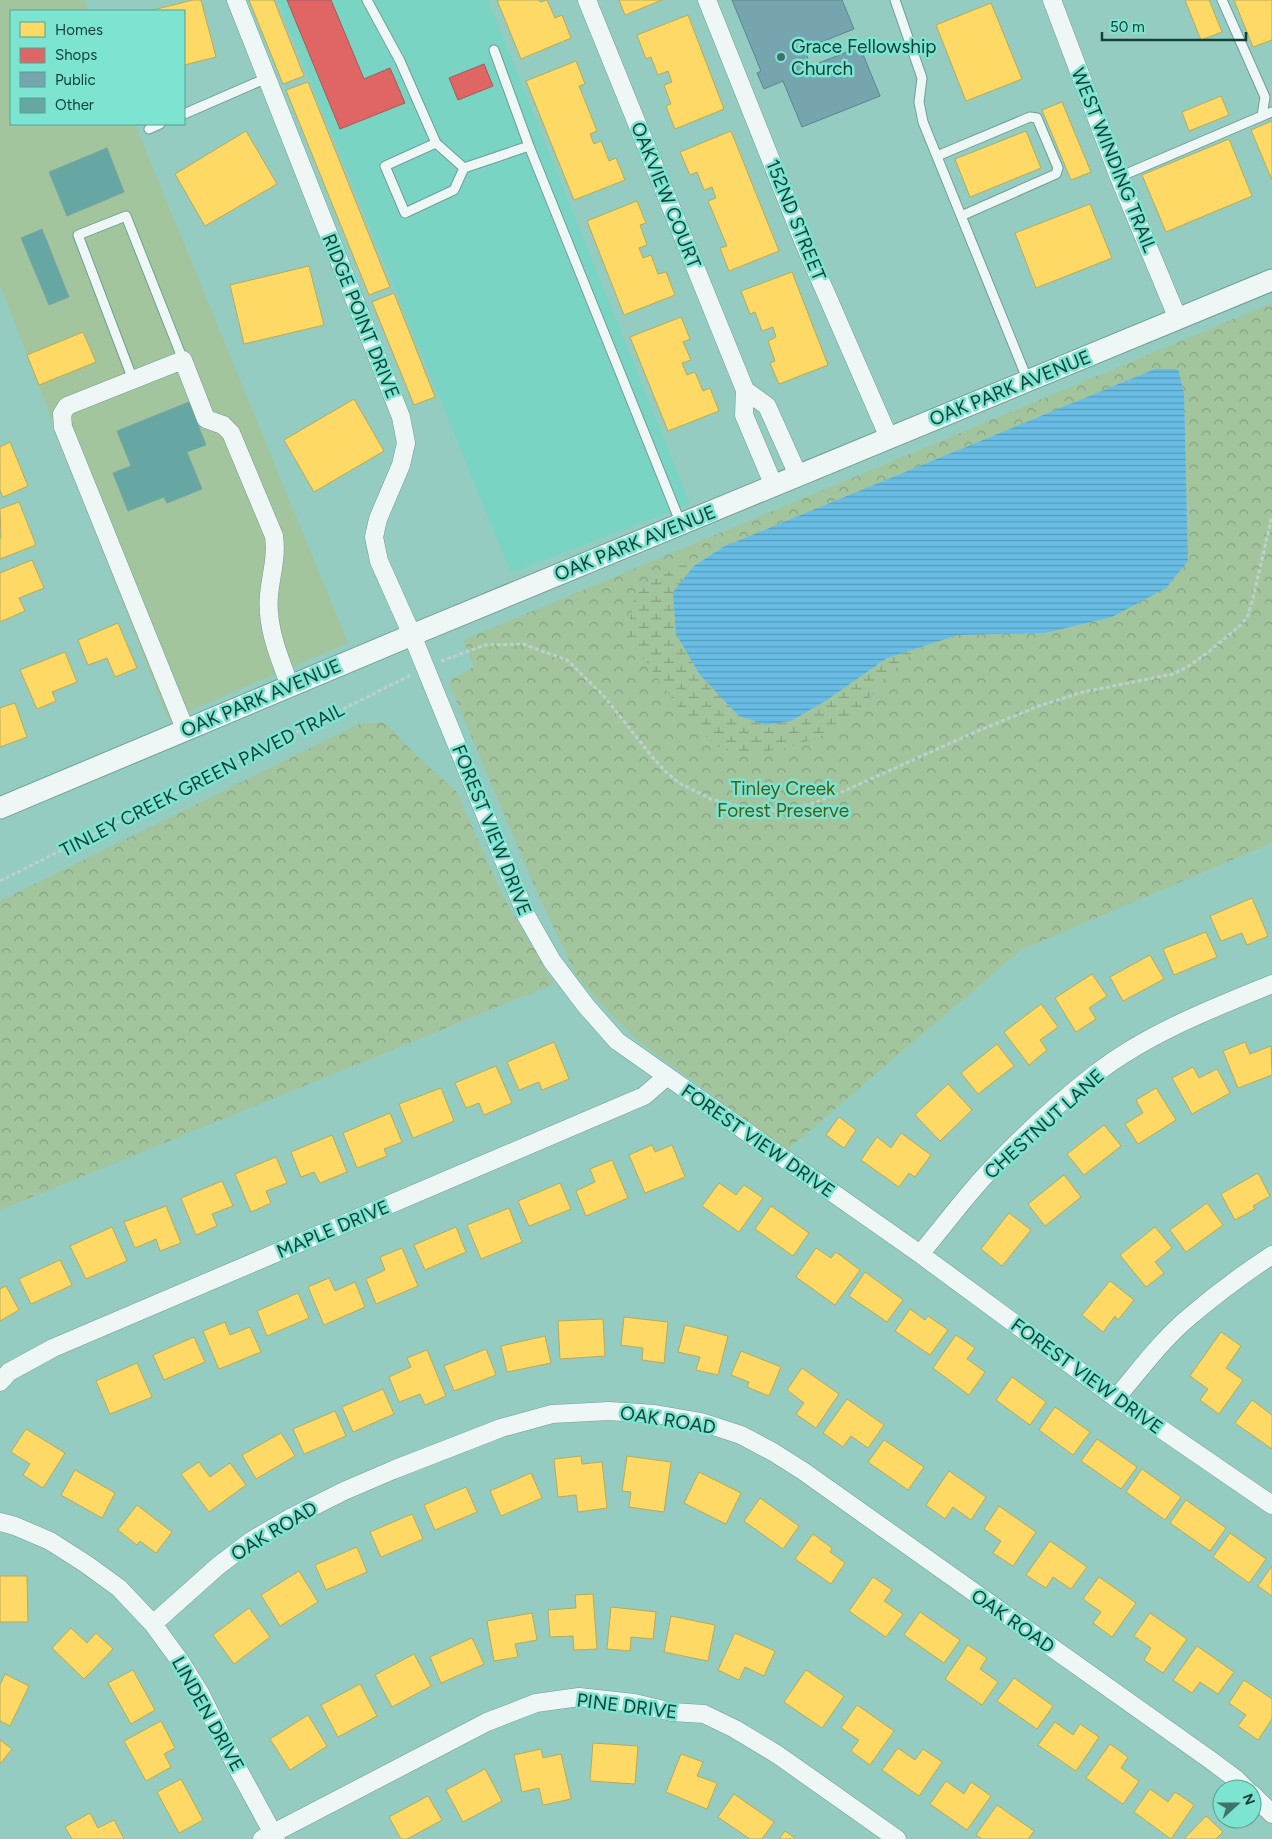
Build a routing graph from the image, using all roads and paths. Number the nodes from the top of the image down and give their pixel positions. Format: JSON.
{"nodes":[{"id":1,"x":236,"y":0,"type":"edge"},
{"id":2,"x":367,"y":0,"type":"edge"},
{"id":3,"x":587,"y":0,"type":"edge"},
{"id":4,"x":707,"y":0,"type":"edge"},
{"id":5,"x":895,"y":0,"type":"edge"},
{"id":6,"x":1052,"y":0,"type":"edge"},
{"id":7,"x":1222,"y":0,"type":"edge"},
{"id":8,"x":494,"y":50,"type":"dead end"},
{"id":9,"x":267,"y":78,"type":"junction"},
{"id":10,"x":1272,"y":112,"type":"edge"},
{"id":11,"x":185,"y":114,"type":"edge"},
{"id":12,"x":1262,"y":116,"type":"junction"},
{"id":13,"x":158,"y":125,"type":"edge"},
{"id":14,"x":148,"y":129,"type":"dead end"},
{"id":15,"x":436,"y":143,"type":"junction"},
{"id":16,"x":529,"y":146,"type":"junction"},
{"id":17,"x":937,"y":156,"type":"junction"},
{"id":18,"x":464,"y":168,"type":"junction"},
{"id":19,"x":1119,"y":177,"type":"junction"},
{"id":20,"x":961,"y":216,"type":"junction"},
{"id":21,"x":1272,"y":280,"type":"edge"},
{"id":22,"x":1178,"y":319,"type":"junction"},
{"id":23,"x":183,"y":360,"type":"junction"},
{"id":24,"x":133,"y":380,"type":"junction"},
{"id":25,"x":1028,"y":381,"type":"junction"},
{"id":26,"x":745,"y":390,"type":"junction"},
{"id":27,"x":889,"y":438,"type":"junction"},
{"id":28,"x":798,"y":475,"type":"junction"},
{"id":29,"x":774,"y":486,"type":"junction"},
{"id":30,"x":1272,"y":516,"type":"edge"},
{"id":31,"x":681,"y":524,"type":"junction"},
{"id":32,"x":412,"y":635,"type":"junction"},
{"id":33,"x":444,"y":660,"type":"dead end"},
{"id":34,"x":405,"y":678,"type":"dead end"},
{"id":35,"x":290,"y":686,"type":"junction"},
{"id":36,"x":185,"y":729,"type":"junction"},
{"id":37,"x":0,"y":808,"type":"edge"},
{"id":38,"x":0,"y":881,"type":"edge"},
{"id":39,"x":1272,"y":984,"type":"edge"},
{"id":40,"x":666,"y":1076,"type":"junction"},
{"id":41,"x":920,"y":1254,"type":"junction"},
{"id":42,"x":1272,"y":1255,"type":"edge"},
{"id":43,"x":0,"y":1382,"type":"edge"},
{"id":44,"x":1116,"y":1398,"type":"junction"},
{"id":45,"x":1272,"y":1506,"type":"edge"},
{"id":46,"x":0,"y":1522,"type":"edge"},
{"id":47,"x":153,"y":1624,"type":"junction"},
{"id":48,"x":1236,"y":1779,"type":"edge"},
{"id":49,"x":1262,"y":1804,"type":"edge"},
{"id":50,"x":1272,"y":1814,"type":"edge"},
{"id":51,"x":270,"y":1837,"type":"edge"},
{"id":52,"x":897,"y":1839,"type":"edge"}],
"edges":[{"from":1,"to":9,"type":"street","name":"RIDGE POINT DRIVE"},
{"from":2,"to":15,"type":"lane"},
{"from":3,"to":26,"type":"street","name":"OAKVIEW COURT"},
{"from":4,"to":27,"type":"street","name":"152ND STREET"},
{"from":5,"to":17,"type":"lane"},
{"from":6,"to":19,"type":"street","name":"WEST WINDING TRAIL"},
{"from":7,"to":12,"type":"lane"},
{"from":8,"to":16,"type":"lane"},
{"from":9,"to":11,"type":"lane"},
{"from":9,"to":32,"type":"street","name":"RIDGE POINT DRIVE"},
{"from":10,"to":12,"type":"lane"},
{"from":12,"to":19,"type":"lane"},
{"from":13,"to":14,"type":"lane"},
{"from":15,"to":18,"type":"lane"},
{"from":15,"to":18,"type":"lane"},
{"from":16,"to":18,"type":"lane"},
{"from":16,"to":31,"type":"lane"},
{"from":17,"to":20,"type":"lane"},
{"from":17,"to":20,"type":"lane"},
{"from":19,"to":22,"type":"street","name":"WEST WINDING TRAIL"},
{"from":20,"to":25,"type":"lane"},
{"from":21,"to":22,"type":"street","name":"OAK PARK AVENUE"},
{"from":22,"to":25,"type":"street","name":"OAK PARK AVENUE"},
{"from":23,"to":24,"type":"street"},
{"from":23,"to":24,"type":"lane"},
{"from":23,"to":35,"type":"street"},
{"from":24,"to":36,"type":"street"},
{"from":25,"to":27,"type":"street","name":"OAK PARK AVENUE"},
{"from":26,"to":28,"type":"street"},
{"from":26,"to":29,"type":"street","name":"OAKVIEW COURT"},
{"from":27,"to":28,"type":"street","name":"OAK PARK AVENUE"},
{"from":28,"to":29,"type":"street","name":"OAK PARK AVENUE"},
{"from":29,"to":31,"type":"street","name":"OAK PARK AVENUE"},
{"from":30,"to":33,"type":"path"},
{"from":31,"to":32,"type":"street","name":"OAK PARK AVENUE"},
{"from":32,"to":35,"type":"street","name":"OAK PARK AVENUE"},
{"from":32,"to":40,"type":"street","name":"FOREST VIEW DRIVE"},
{"from":34,"to":38,"type":"path","name":"TINLEY CREEK GREEN PAVED TRAIL"},
{"from":35,"to":36,"type":"street","name":"OAK PARK AVENUE"},
{"from":36,"to":37,"type":"street","name":"OAK PARK AVENUE"},
{"from":39,"to":41,"type":"street","name":"CHESTNUT LANE"},
{"from":40,"to":41,"type":"street","name":"FOREST VIEW DRIVE"},
{"from":40,"to":43,"type":"street","name":"MAPLE DRIVE"},
{"from":41,"to":44,"type":"street","name":"FOREST VIEW DRIVE"},
{"from":42,"to":44,"type":"street"},
{"from":44,"to":45,"type":"street","name":"FOREST VIEW DRIVE"},
{"from":46,"to":47,"type":"street","name":"LINDEN DRIVE"},
{"from":47,"to":48,"type":"street","name":"OAK ROAD"},
{"from":47,"to":51,"type":"street","name":"LINDEN DRIVE"},
{"from":49,"to":50,"type":"street"},
{"from":51,"to":52,"type":"street","name":"PINE DRIVE"}]}
